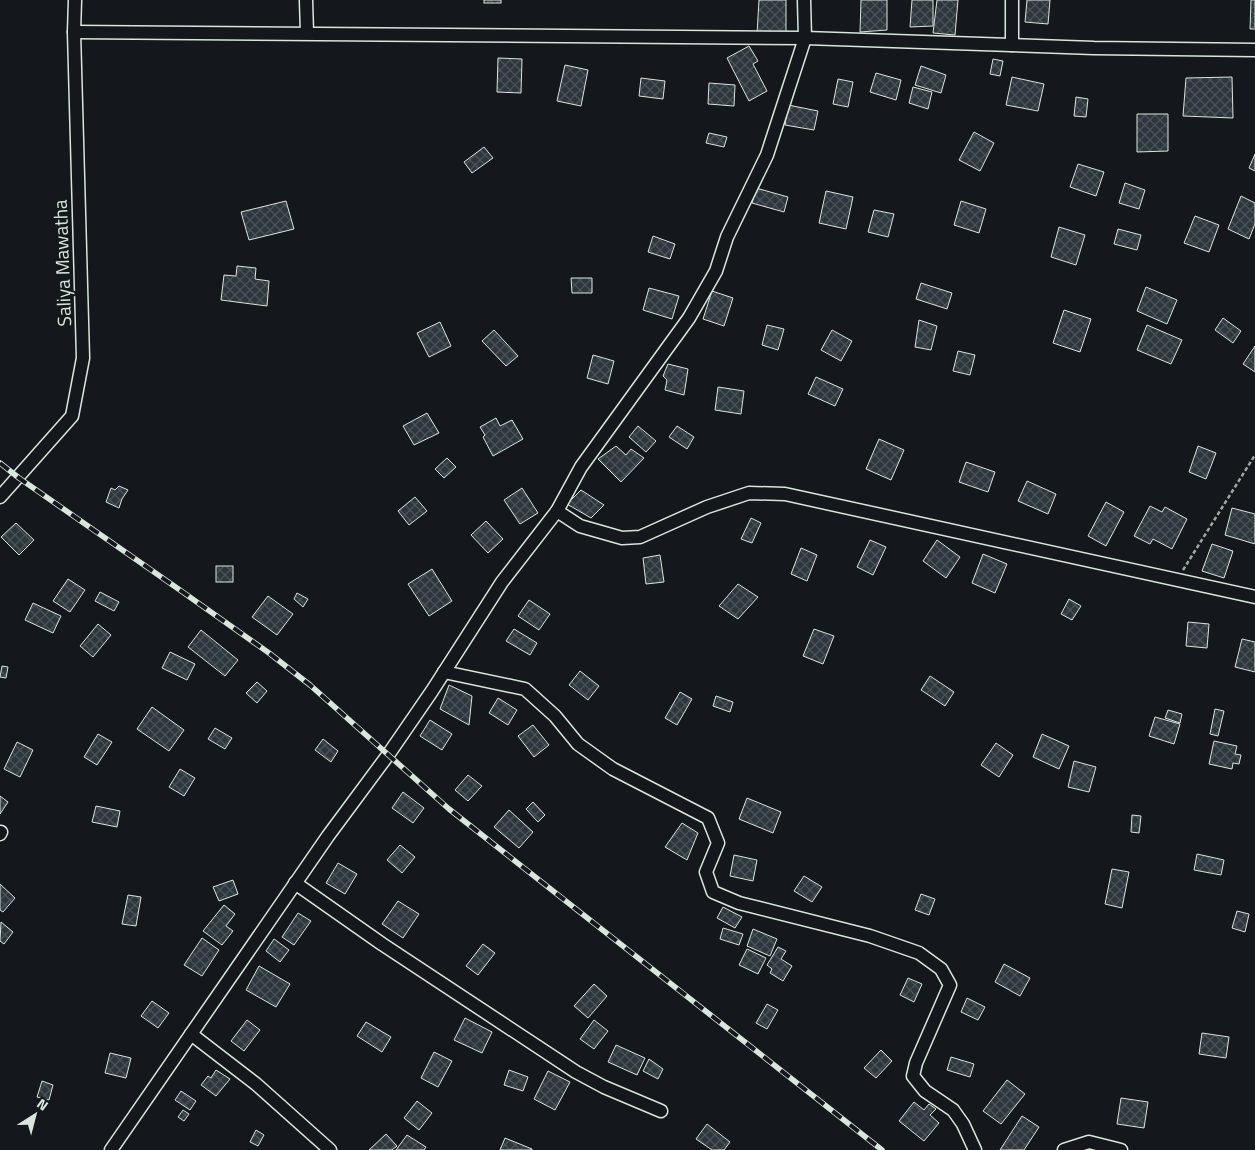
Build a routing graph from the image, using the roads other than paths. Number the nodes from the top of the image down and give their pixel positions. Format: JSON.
{"nodes":[{"id":1,"x":75,"y":0,"type":"edge"},
{"id":2,"x":306,"y":0,"type":"edge"},
{"id":3,"x":804,"y":0,"type":"edge"},
{"id":4,"x":1012,"y":0,"type":"edge"},
{"id":5,"x":74,"y":32,"type":"junction"},
{"id":6,"x":307,"y":34,"type":"junction"},
{"id":7,"x":805,"y":38,"type":"junction"},
{"id":8,"x":1012,"y":45,"type":"junction"},
{"id":9,"x":1255,"y":50,"type":"edge"},
{"id":10,"x":0,"y":497,"type":"edge"},
{"id":11,"x":557,"y":511,"type":"junction"},
{"id":12,"x":1255,"y":597,"type":"edge"},
{"id":13,"x":444,"y":672,"type":"junction"},
{"id":14,"x":295,"y":883,"type":"junction"},
{"id":15,"x":191,"y":1034,"type":"junction"},
{"id":16,"x":660,"y":1111,"type":"dead end"},
{"id":17,"x":111,"y":1150,"type":"edge"},
{"id":18,"x":330,"y":1150,"type":"edge"},
{"id":19,"x":975,"y":1150,"type":"edge"},
{"id":20,"x":1064,"y":1150,"type":"edge"},
{"id":21,"x":1121,"y":1150,"type":"edge"}],
"edges":[{"from":1,"to":5,"type":"street","name":"Saliya Mawatha"},
{"from":2,"to":6,"type":"street"},
{"from":3,"to":7,"type":"street"},
{"from":4,"to":8,"type":"street"},
{"from":5,"to":6,"type":"street"},
{"from":5,"to":10,"type":"street","name":"Saliya Mawatha"},
{"from":6,"to":7,"type":"street"},
{"from":7,"to":8,"type":"street"},
{"from":7,"to":11,"type":"street"},
{"from":8,"to":9,"type":"street"},
{"from":11,"to":12,"type":"street"},
{"from":11,"to":13,"type":"street"},
{"from":13,"to":14,"type":"street"},
{"from":13,"to":19,"type":"street"},
{"from":14,"to":15,"type":"street"},
{"from":14,"to":16,"type":"street"},
{"from":15,"to":17,"type":"street"},
{"from":15,"to":18,"type":"street"},
{"from":20,"to":21,"type":"street"}]}
